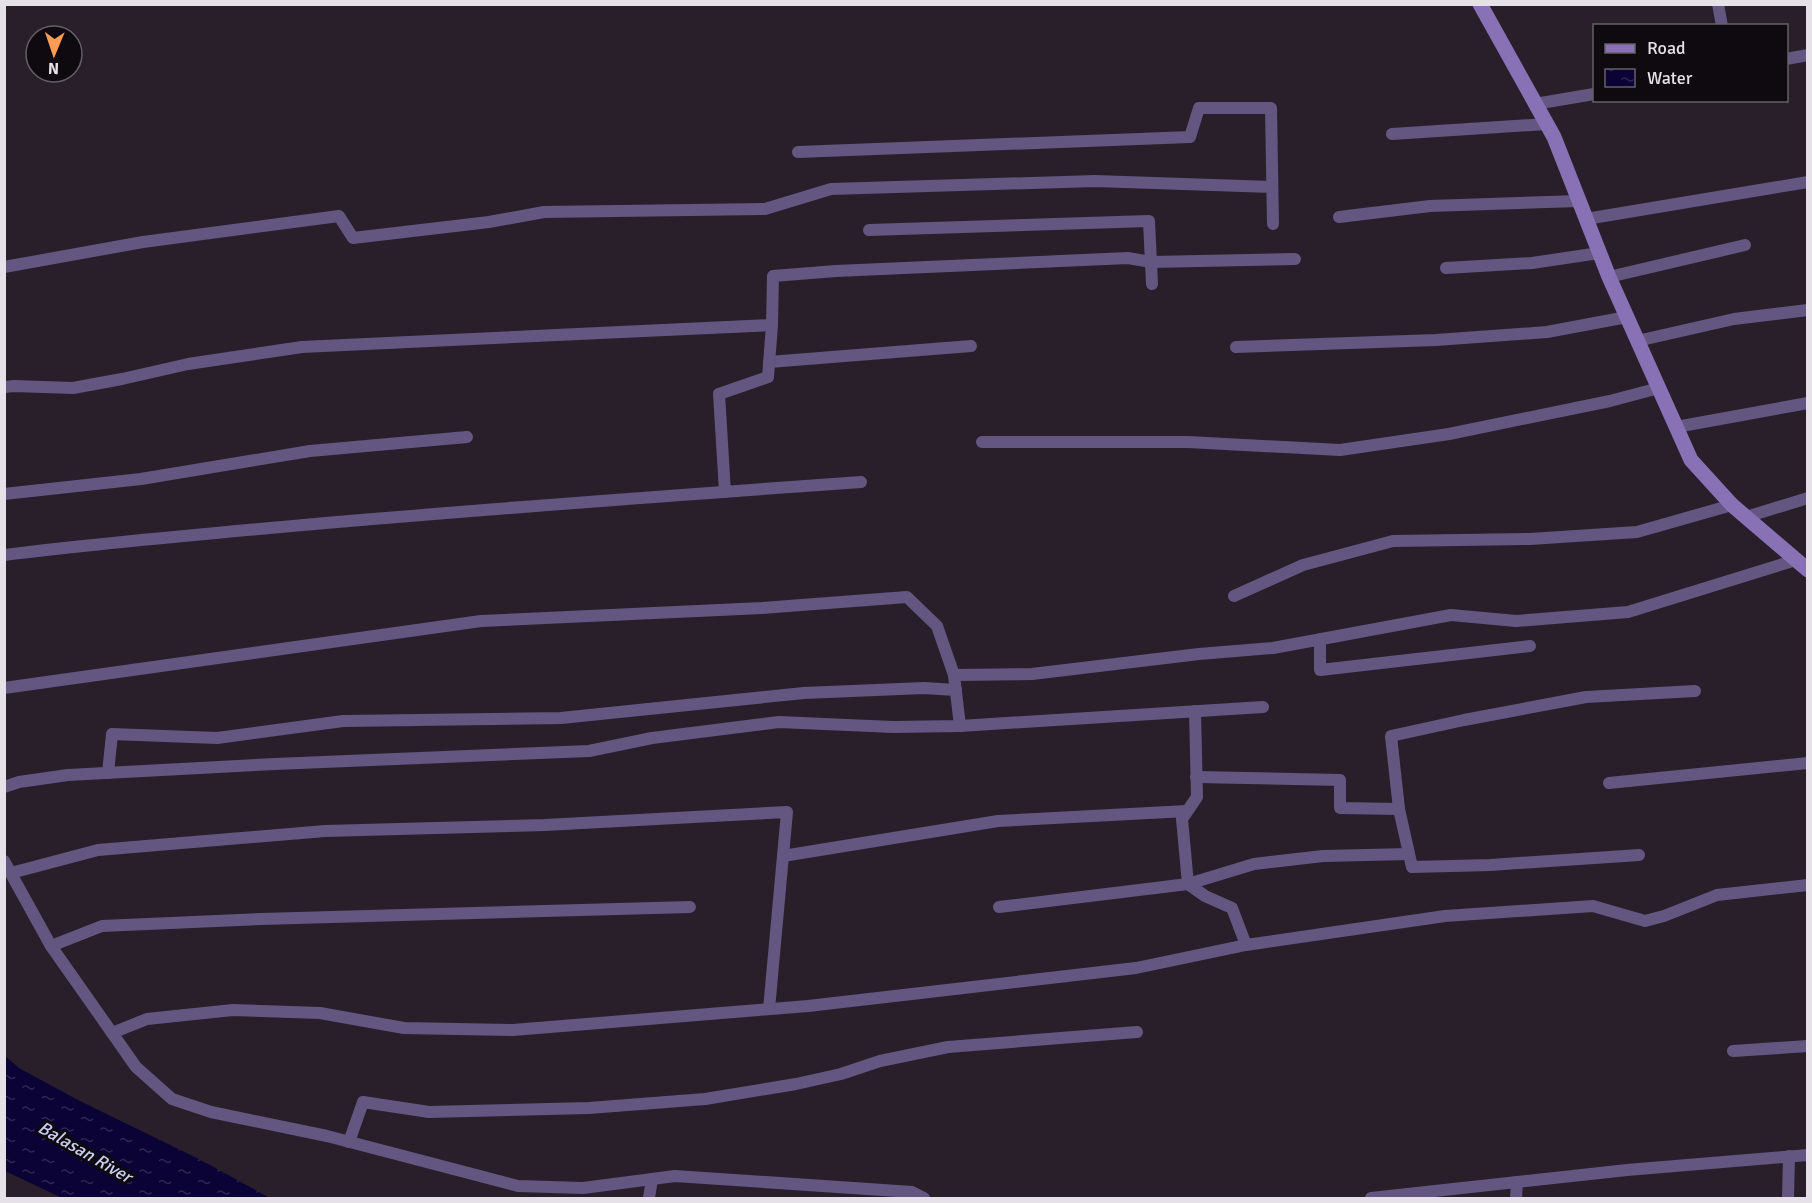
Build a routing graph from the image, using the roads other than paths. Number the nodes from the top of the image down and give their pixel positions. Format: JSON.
{"nodes":[{"id":1,"x":1480,"y":4,"type":"edge"},
{"id":2,"x":1718,"y":4,"type":"edge"},
{"id":3,"x":1722,"y":24,"type":"edge"},
{"id":4,"x":1808,"y":55,"type":"edge"},
{"id":5,"x":1788,"y":59,"type":"edge"},
{"id":6,"x":1593,"y":94,"type":"edge"},
{"id":7,"x":1535,"y":104,"type":"junction"},
{"id":8,"x":1547,"y":124,"type":"junction"},
{"id":9,"x":1392,"y":134,"type":"dead end"},
{"id":10,"x":798,"y":152,"type":"dead end"},
{"id":11,"x":1808,"y":182,"type":"edge"},
{"id":12,"x":1272,"y":187,"type":"junction"},
{"id":13,"x":1579,"y":201,"type":"junction"},
{"id":14,"x":1339,"y":217,"type":"dead end"},
{"id":15,"x":1586,"y":219,"type":"junction"},
{"id":16,"x":1273,"y":224,"type":"dead end"},
{"id":17,"x":869,"y":230,"type":"dead end"},
{"id":18,"x":1745,"y":245,"type":"dead end"},
{"id":19,"x":1599,"y":253,"type":"junction"},
{"id":20,"x":1295,"y":259,"type":"dead end"},
{"id":21,"x":1151,"y":262,"type":"junction"},
{"id":22,"x":4,"y":267,"type":"edge"},
{"id":23,"x":1446,"y":268,"type":"dead end"},
{"id":24,"x":1609,"y":277,"type":"junction"},
{"id":25,"x":1152,"y":284,"type":"dead end"},
{"id":26,"x":1808,"y":310,"type":"edge"},
{"id":27,"x":1627,"y":317,"type":"junction"},
{"id":28,"x":772,"y":325,"type":"junction"},
{"id":29,"x":1637,"y":341,"type":"junction"},
{"id":30,"x":971,"y":346,"type":"dead end"},
{"id":31,"x":1236,"y":347,"type":"dead end"},
{"id":32,"x":769,"y":362,"type":"junction"},
{"id":33,"x":4,"y":387,"type":"edge"},
{"id":34,"x":1659,"y":388,"type":"junction"},
{"id":35,"x":1808,"y":403,"type":"edge"},
{"id":36,"x":1676,"y":427,"type":"junction"},
{"id":37,"x":467,"y":437,"type":"dead end"},
{"id":38,"x":982,"y":442,"type":"dead end"},
{"id":39,"x":861,"y":482,"type":"dead end"},
{"id":40,"x":725,"y":492,"type":"junction"},
{"id":41,"x":4,"y":494,"type":"edge"},
{"id":42,"x":1808,"y":498,"type":"edge"},
{"id":43,"x":1732,"y":505,"type":"junction"},
{"id":44,"x":1746,"y":517,"type":"junction"},
{"id":45,"x":4,"y":555,"type":"edge"},
{"id":46,"x":1802,"y":565,"type":"edge"},
{"id":47,"x":1234,"y":596,"type":"dead end"},
{"id":48,"x":1320,"y":639,"type":"junction"},
{"id":49,"x":1530,"y":646,"type":"dead end"},
{"id":50,"x":954,"y":675,"type":"junction"},
{"id":51,"x":4,"y":688,"type":"edge"},
{"id":52,"x":956,"y":690,"type":"junction"},
{"id":53,"x":1695,"y":691,"type":"dead end"},
{"id":54,"x":1263,"y":707,"type":"dead end"},
{"id":55,"x":1195,"y":711,"type":"junction"},
{"id":56,"x":960,"y":726,"type":"junction"},
{"id":57,"x":1808,"y":763,"type":"edge"},
{"id":58,"x":108,"y":773,"type":"junction"},
{"id":59,"x":1196,"y":777,"type":"junction"},
{"id":60,"x":1609,"y":783,"type":"dead end"},
{"id":61,"x":4,"y":787,"type":"edge"},
{"id":62,"x":1400,"y":809,"type":"junction"},
{"id":63,"x":1187,"y":811,"type":"junction"},
{"id":64,"x":1409,"y":854,"type":"junction"},
{"id":65,"x":1639,"y":855,"type":"dead end"},
{"id":66,"x":783,"y":856,"type":"junction"},
{"id":67,"x":4,"y":861,"type":"edge"},
{"id":68,"x":11,"y":873,"type":"junction"},
{"id":69,"x":1188,"y":884,"type":"junction"},
{"id":70,"x":1808,"y":885,"type":"edge"},
{"id":71,"x":690,"y":907,"type":"dead end"},
{"id":72,"x":999,"y":907,"type":"dead end"},
{"id":73,"x":1246,"y":945,"type":"junction"},
{"id":74,"x":51,"y":946,"type":"junction"},
{"id":75,"x":770,"y":1009,"type":"junction"},
{"id":76,"x":1137,"y":1032,"type":"dead end"},
{"id":77,"x":112,"y":1033,"type":"junction"},
{"id":78,"x":1808,"y":1046,"type":"edge"},
{"id":79,"x":1733,"y":1051,"type":"dead end"},
{"id":80,"x":349,"y":1142,"type":"junction"},
{"id":81,"x":1808,"y":1155,"type":"edge"},
{"id":82,"x":1789,"y":1156,"type":"junction"},
{"id":83,"x":652,"y":1179,"type":"junction"},
{"id":84,"x":1517,"y":1182,"type":"junction"},
{"id":85,"x":871,"y":1194,"type":"edge"},
{"id":86,"x":649,"y":1198,"type":"edge"},
{"id":87,"x":924,"y":1198,"type":"edge"},
{"id":88,"x":1371,"y":1198,"type":"edge"},
{"id":89,"x":1385,"y":1198,"type":"edge"},
{"id":90,"x":1516,"y":1198,"type":"edge"},
{"id":91,"x":1788,"y":1198,"type":"edge"}],
"edges":[{"from":1,"to":7,"type":"street"},
{"from":2,"to":3,"type":"street"},
{"from":4,"to":5,"type":"street"},
{"from":6,"to":7,"type":"street"},
{"from":7,"to":8,"type":"street"},
{"from":8,"to":9,"type":"street"},
{"from":8,"to":13,"type":"street"},
{"from":10,"to":12,"type":"street"},
{"from":11,"to":15,"type":"street"},
{"from":12,"to":16,"type":"street"},
{"from":12,"to":22,"type":"street"},
{"from":13,"to":14,"type":"street"},
{"from":13,"to":15,"type":"street"},
{"from":15,"to":19,"type":"street"},
{"from":17,"to":21,"type":"street"},
{"from":18,"to":24,"type":"street"},
{"from":19,"to":23,"type":"street"},
{"from":19,"to":24,"type":"street"},
{"from":20,"to":21,"type":"street"},
{"from":21,"to":25,"type":"street"},
{"from":21,"to":28,"type":"street"},
{"from":24,"to":27,"type":"street"},
{"from":26,"to":29,"type":"street"},
{"from":27,"to":29,"type":"street"},
{"from":27,"to":31,"type":"street"},
{"from":28,"to":32,"type":"street"},
{"from":28,"to":33,"type":"street"},
{"from":29,"to":34,"type":"street"},
{"from":30,"to":32,"type":"street"},
{"from":32,"to":40,"type":"street"},
{"from":34,"to":36,"type":"street"},
{"from":34,"to":38,"type":"street"},
{"from":35,"to":36,"type":"street"},
{"from":36,"to":43,"type":"street"},
{"from":37,"to":41,"type":"street"},
{"from":39,"to":40,"type":"street"},
{"from":40,"to":45,"type":"street"},
{"from":42,"to":44,"type":"street"},
{"from":43,"to":44,"type":"street"},
{"from":43,"to":47,"type":"street"},
{"from":44,"to":46,"type":"street"},
{"from":46,"to":48,"type":"street"},
{"from":48,"to":49,"type":"street"},
{"from":48,"to":50,"type":"street"},
{"from":50,"to":51,"type":"street"},
{"from":50,"to":52,"type":"street"},
{"from":52,"to":56,"type":"street"},
{"from":52,"to":58,"type":"street"},
{"from":53,"to":62,"type":"street"},
{"from":54,"to":55,"type":"street"},
{"from":55,"to":56,"type":"street"},
{"from":55,"to":59,"type":"street"},
{"from":56,"to":58,"type":"street"},
{"from":57,"to":60,"type":"street"},
{"from":58,"to":61,"type":"street"},
{"from":59,"to":62,"type":"street"},
{"from":59,"to":63,"type":"street"},
{"from":62,"to":64,"type":"street"},
{"from":63,"to":66,"type":"street"},
{"from":63,"to":69,"type":"street"},
{"from":64,"to":65,"type":"street"},
{"from":64,"to":69,"type":"street"},
{"from":66,"to":68,"type":"street"},
{"from":66,"to":75,"type":"street"},
{"from":67,"to":68,"type":"street"},
{"from":68,"to":74,"type":"street"},
{"from":69,"to":72,"type":"street"},
{"from":69,"to":73,"type":"street"},
{"from":70,"to":73,"type":"street"},
{"from":71,"to":74,"type":"street"},
{"from":73,"to":75,"type":"street"},
{"from":74,"to":77,"type":"street"},
{"from":75,"to":77,"type":"street"},
{"from":76,"to":80,"type":"street"},
{"from":77,"to":80,"type":"street"},
{"from":78,"to":79,"type":"street"},
{"from":80,"to":83,"type":"street"},
{"from":81,"to":82,"type":"street"},
{"from":82,"to":84,"type":"street"},
{"from":82,"to":91,"type":"street"},
{"from":83,"to":85,"type":"street"},
{"from":83,"to":86,"type":"street"},
{"from":84,"to":89,"type":"street"},
{"from":84,"to":90,"type":"street"},
{"from":85,"to":87,"type":"street"},
{"from":88,"to":89,"type":"street"}]}
